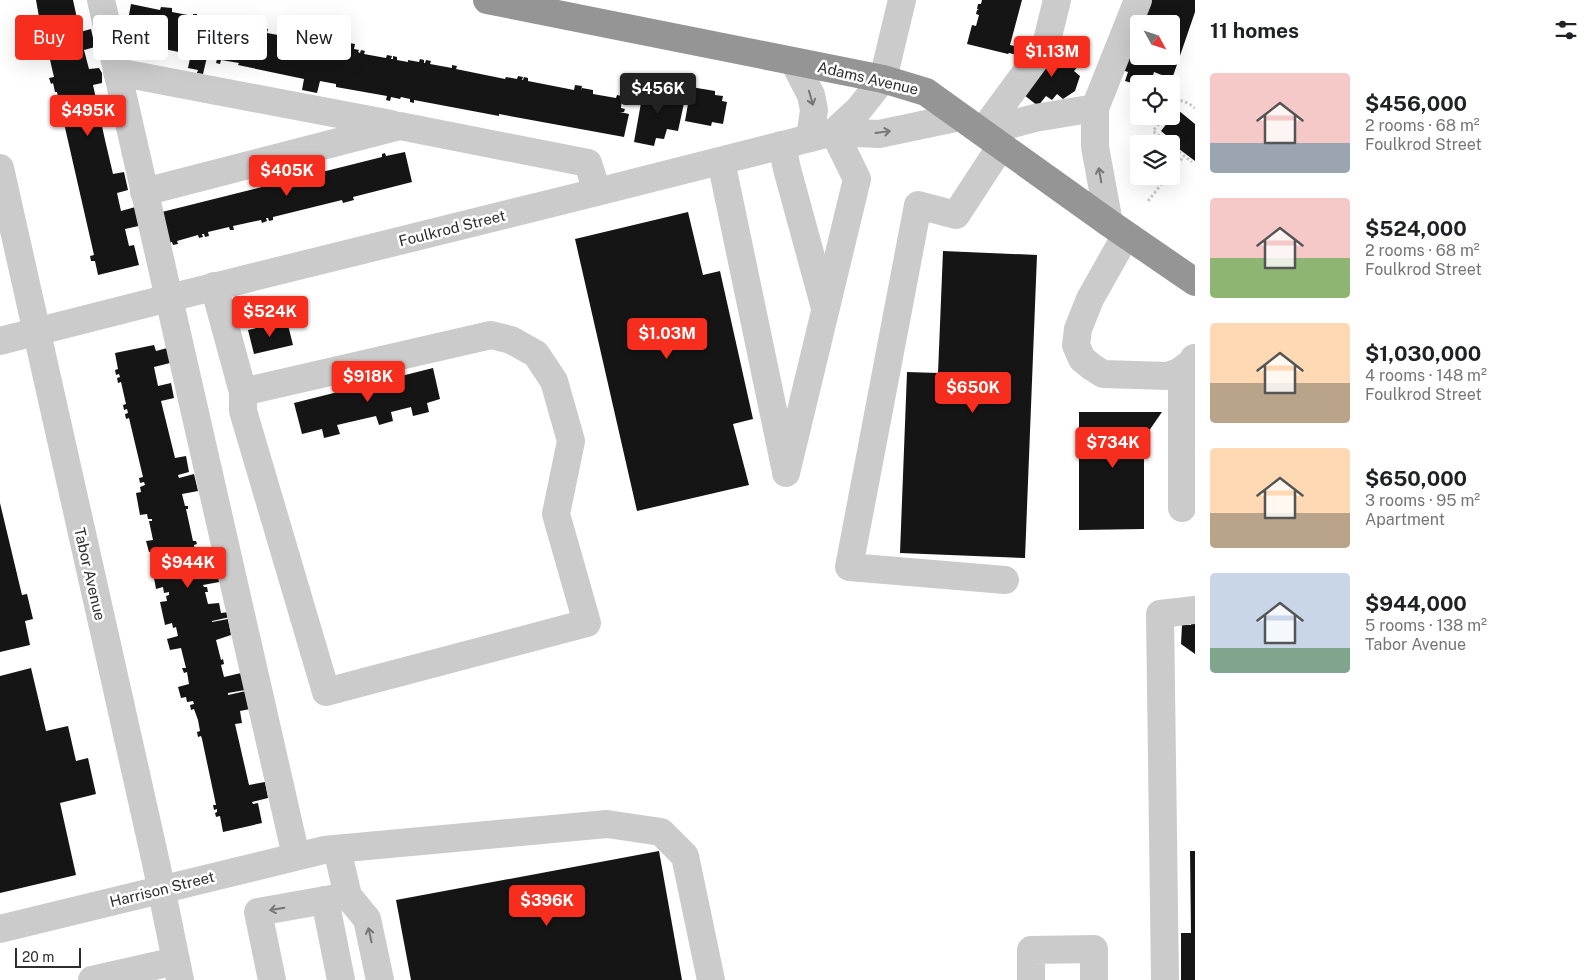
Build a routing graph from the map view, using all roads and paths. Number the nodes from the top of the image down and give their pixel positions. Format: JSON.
{"nodes":[{"id":1,"x":100,"y":0,"type":"edge"},
{"id":2,"x":487,"y":0,"type":"edge"},
{"id":3,"x":902,"y":0,"type":"edge"},
{"id":4,"x":1057,"y":0,"type":"edge"},
{"id":5,"x":1138,"y":0,"type":"edge"},
{"id":6,"x":794,"y":62,"type":"junction"},
{"id":7,"x":117,"y":72,"type":"junction"},
{"id":8,"x":883,"y":79,"type":"junction"},
{"id":9,"x":1180,"y":100,"type":"edge"},
{"id":10,"x":1095,"y":108,"type":"junction"},
{"id":11,"x":1195,"y":108,"type":"edge"},
{"id":12,"x":1157,"y":125,"type":"edge"},
{"id":13,"x":400,"y":126,"type":"junction"},
{"id":14,"x":981,"y":132,"type":"junction"},
{"id":15,"x":822,"y":135,"type":"junction"},
{"id":16,"x":1158,"y":135,"type":"edge"},
{"id":17,"x":782,"y":145,"type":"junction"},
{"id":18,"x":1180,"y":153,"type":"edge"},
{"id":19,"x":1184,"y":156,"type":"junction"},
{"id":20,"x":721,"y":161,"type":"junction"},
{"id":21,"x":1180,"y":161,"type":"edge"},
{"id":22,"x":1192,"y":162,"type":"dead end"},
{"id":23,"x":0,"y":168,"type":"edge"},
{"id":24,"x":1161,"y":185,"type":"edge"},
{"id":25,"x":144,"y":192,"type":"junction"},
{"id":26,"x":597,"y":192,"type":"junction"},
{"id":27,"x":1148,"y":201,"type":"dead end"},
{"id":28,"x":1117,"y":229,"type":"junction"},
{"id":29,"x":1195,"y":282,"type":"edge"},
{"id":30,"x":214,"y":286,"type":"junction"},
{"id":31,"x":168,"y":298,"type":"junction"},
{"id":32,"x":825,"y":309,"type":"junction"},
{"id":33,"x":36,"y":332,"type":"junction"},
{"id":34,"x":0,"y":341,"type":"edge"},
{"id":35,"x":1193,"y":360,"type":"edge"},
{"id":36,"x":242,"y":392,"type":"junction"},
{"id":37,"x":1182,"y":508,"type":"dead end"},
{"id":38,"x":1005,"y":580,"type":"dead end"},
{"id":39,"x":1195,"y":610,"type":"edge"},
{"id":40,"x":331,"y":850,"type":"junction"},
{"id":41,"x":296,"y":856,"type":"junction"},
{"id":42,"x":162,"y":889,"type":"junction"},
{"id":43,"x":337,"y":898,"type":"junction"},
{"id":44,"x":0,"y":929,"type":"edge"},
{"id":45,"x":178,"y":970,"type":"edge"},
{"id":46,"x":92,"y":980,"type":"edge"},
{"id":47,"x":272,"y":980,"type":"edge"},
{"id":48,"x":341,"y":980,"type":"edge"},
{"id":49,"x":380,"y":980,"type":"edge"},
{"id":50,"x":711,"y":980,"type":"edge"},
{"id":51,"x":1031,"y":980,"type":"edge"},
{"id":52,"x":1094,"y":980,"type":"edge"},
{"id":53,"x":1165,"y":980,"type":"edge"}],
"edges":[{"from":1,"to":7,"type":"street"},
{"from":2,"to":6,"type":"highway","name":"Adams Avenue"},
{"from":3,"to":8,"type":"street"},
{"from":4,"to":14,"type":"street"},
{"from":5,"to":10,"type":"street"},
{"from":6,"to":8,"type":"highway","name":"Adams Avenue"},
{"from":6,"to":15,"type":"street","one_way":true},
{"from":7,"to":13,"type":"street"},
{"from":7,"to":25,"type":"street"},
{"from":8,"to":14,"type":"highway","name":"Adams Avenue"},
{"from":8,"to":15,"type":"street","name":"Foulkrod Street"},
{"from":9,"to":11,"type":"path"},
{"from":10,"to":14,"type":"street"},
{"from":28,"to":10,"type":"street","one_way":true},
{"from":12,"to":16,"type":"path"},
{"from":13,"to":25,"type":"street"},
{"from":13,"to":26,"type":"street"},
{"from":15,"to":14,"type":"street","one_way":true},
{"from":14,"to":28,"type":"highway","name":"Adams Avenue"},
{"from":14,"to":38,"type":"street"},
{"from":15,"to":17,"type":"street","name":"Foulkrod Street"},
{"from":15,"to":32,"type":"street"},
{"from":17,"to":20,"type":"street","name":"Foulkrod Street"},
{"from":17,"to":32,"type":"street"},
{"from":18,"to":19,"type":"path"},
{"from":19,"to":21,"type":"path"},
{"from":19,"to":22,"type":"path"},
{"from":20,"to":26,"type":"street","name":"Foulkrod Street"},
{"from":20,"to":32,"type":"street"},
{"from":23,"to":33,"type":"street","name":"Tabor Avenue"},
{"from":24,"to":27,"type":"path"},
{"from":25,"to":31,"type":"street"},
{"from":26,"to":30,"type":"street","name":"Foulkrod Street"},
{"from":28,"to":29,"type":"highway","name":"Adams Avenue"},
{"from":28,"to":35,"type":"street"},
{"from":30,"to":31,"type":"street","name":"Foulkrod Street"},
{"from":30,"to":36,"type":"street"},
{"from":31,"to":33,"type":"street","name":"Foulkrod Street"},
{"from":31,"to":41,"type":"street"},
{"from":33,"to":34,"type":"street","name":"Foulkrod Street"},
{"from":33,"to":42,"type":"street","name":"Tabor Avenue"},
{"from":35,"to":37,"type":"street"},
{"from":36,"to":36,"type":"street"},
{"from":39,"to":53,"type":"street"},
{"from":40,"to":41,"type":"street","name":"Harrison Street"},
{"from":40,"to":43,"type":"street"},
{"from":40,"to":50,"type":"street","name":"Harrison Street"},
{"from":41,"to":42,"type":"street","name":"Harrison Street"},
{"from":42,"to":44,"type":"street","name":"Harrison Street"},
{"from":42,"to":45,"type":"street","name":"Tabor Avenue"},
{"from":43,"to":47,"type":"street","one_way":true},
{"from":43,"to":48,"type":"street"},
{"from":49,"to":43,"type":"street","one_way":true},
{"from":45,"to":46,"type":"street"},
{"from":51,"to":52,"type":"street"}]}
